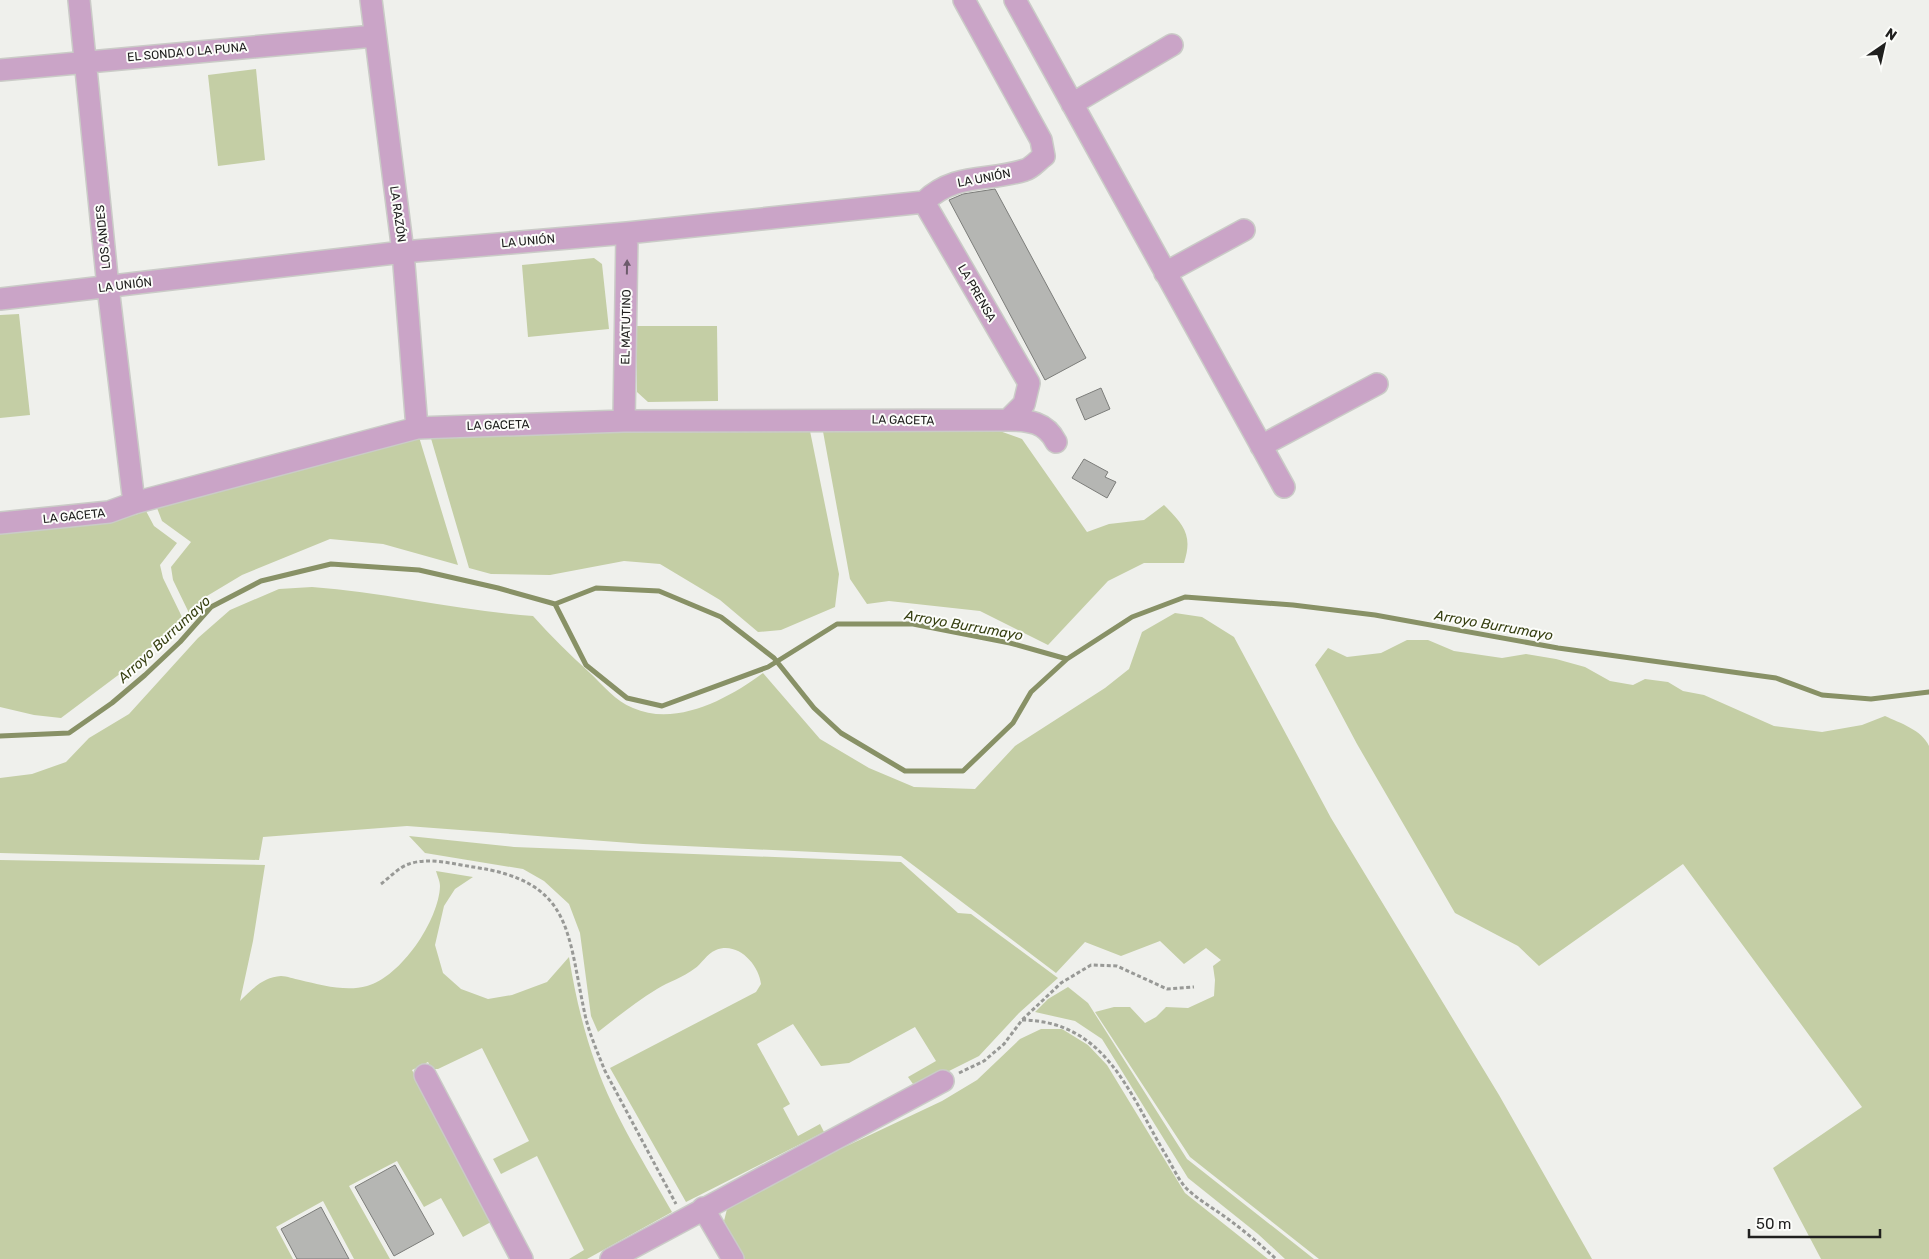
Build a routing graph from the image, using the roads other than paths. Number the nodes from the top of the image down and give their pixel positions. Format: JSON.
{"nodes":[{"id":1,"x":79,"y":0,"type":"edge"},
{"id":2,"x":371,"y":0,"type":"edge"},
{"id":3,"x":964,"y":0,"type":"edge"},
{"id":4,"x":1015,"y":0,"type":"edge"},
{"id":5,"x":374,"y":36,"type":"junction"},
{"id":6,"x":1172,"y":44,"type":"dead end"},
{"id":7,"x":84,"y":61,"type":"junction"},
{"id":8,"x":0,"y":70,"type":"edge"},
{"id":9,"x":1072,"y":104,"type":"junction"},
{"id":10,"x":924,"y":202,"type":"junction"},
{"id":11,"x":1244,"y":230,"type":"dead end"},
{"id":12,"x":627,"y":233,"type":"junction"},
{"id":13,"x":403,"y":252,"type":"junction"},
{"id":14,"x":1165,"y":272,"type":"junction"},
{"id":15,"x":108,"y":287,"type":"junction"},
{"id":16,"x":0,"y":299,"type":"edge"},
{"id":17,"x":1377,"y":384,"type":"dead end"},
{"id":18,"x":1008,"y":420,"type":"junction"},
{"id":19,"x":624,"y":421,"type":"junction"},
{"id":20,"x":417,"y":428,"type":"junction"},
{"id":21,"x":1056,"y":442,"type":"dead end"},
{"id":22,"x":1261,"y":446,"type":"junction"},
{"id":23,"x":1284,"y":488,"type":"dead end"},
{"id":24,"x":134,"y":504,"type":"junction"},
{"id":25,"x":0,"y":523,"type":"edge"},
{"id":26,"x":425,"y":1075,"type":"dead end"},
{"id":27,"x":943,"y":1081,"type":"road end"},
{"id":28,"x":694,"y":1213,"type":"junction"},
{"id":29,"x":522,"y":1259,"type":"edge"},
{"id":30,"x":610,"y":1259,"type":"edge"},
{"id":31,"x":733,"y":1259,"type":"edge"}],
"edges":[{"from":1,"to":7,"type":"street","name":"LOS ANDES"},
{"from":2,"to":5,"type":"street","name":"LA RAZÓN"},
{"from":3,"to":10,"type":"street","name":"LA UNIÓN"},
{"from":4,"to":9,"type":"street"},
{"from":5,"to":7,"type":"street","name":"EL SONDA O LA PUNA"},
{"from":5,"to":13,"type":"street","name":"LA RAZÓN"},
{"from":6,"to":9,"type":"street"},
{"from":7,"to":8,"type":"street","name":"EL SONDA O LA PUNA"},
{"from":7,"to":15,"type":"street","name":"LOS ANDES"},
{"from":9,"to":14,"type":"street"},
{"from":10,"to":12,"type":"street","name":"LA UNIÓN"},
{"from":10,"to":18,"type":"street","name":"LA PRENSA"},
{"from":11,"to":14,"type":"street"},
{"from":12,"to":13,"type":"street","name":"LA UNIÓN"},
{"from":19,"to":12,"type":"street","name":"EL MATUTINO","one_way":true},
{"from":13,"to":15,"type":"street","name":"LA UNIÓN"},
{"from":13,"to":20,"type":"street","name":"LA RAZÓN"},
{"from":14,"to":22,"type":"street"},
{"from":15,"to":16,"type":"street","name":"LA UNIÓN"},
{"from":15,"to":24,"type":"street","name":"LOS ANDES"},
{"from":17,"to":22,"type":"street"},
{"from":18,"to":19,"type":"street","name":"LA GACETA"},
{"from":18,"to":21,"type":"street","name":"LA GACETA"},
{"from":19,"to":20,"type":"street","name":"LA GACETA"},
{"from":20,"to":24,"type":"street","name":"LA GACETA"},
{"from":22,"to":23,"type":"street"},
{"from":24,"to":25,"type":"street","name":"LA GACETA"},
{"from":26,"to":29,"type":"street"},
{"from":27,"to":28,"type":"street"},
{"from":28,"to":30,"type":"street"},
{"from":28,"to":31,"type":"street"}]}
